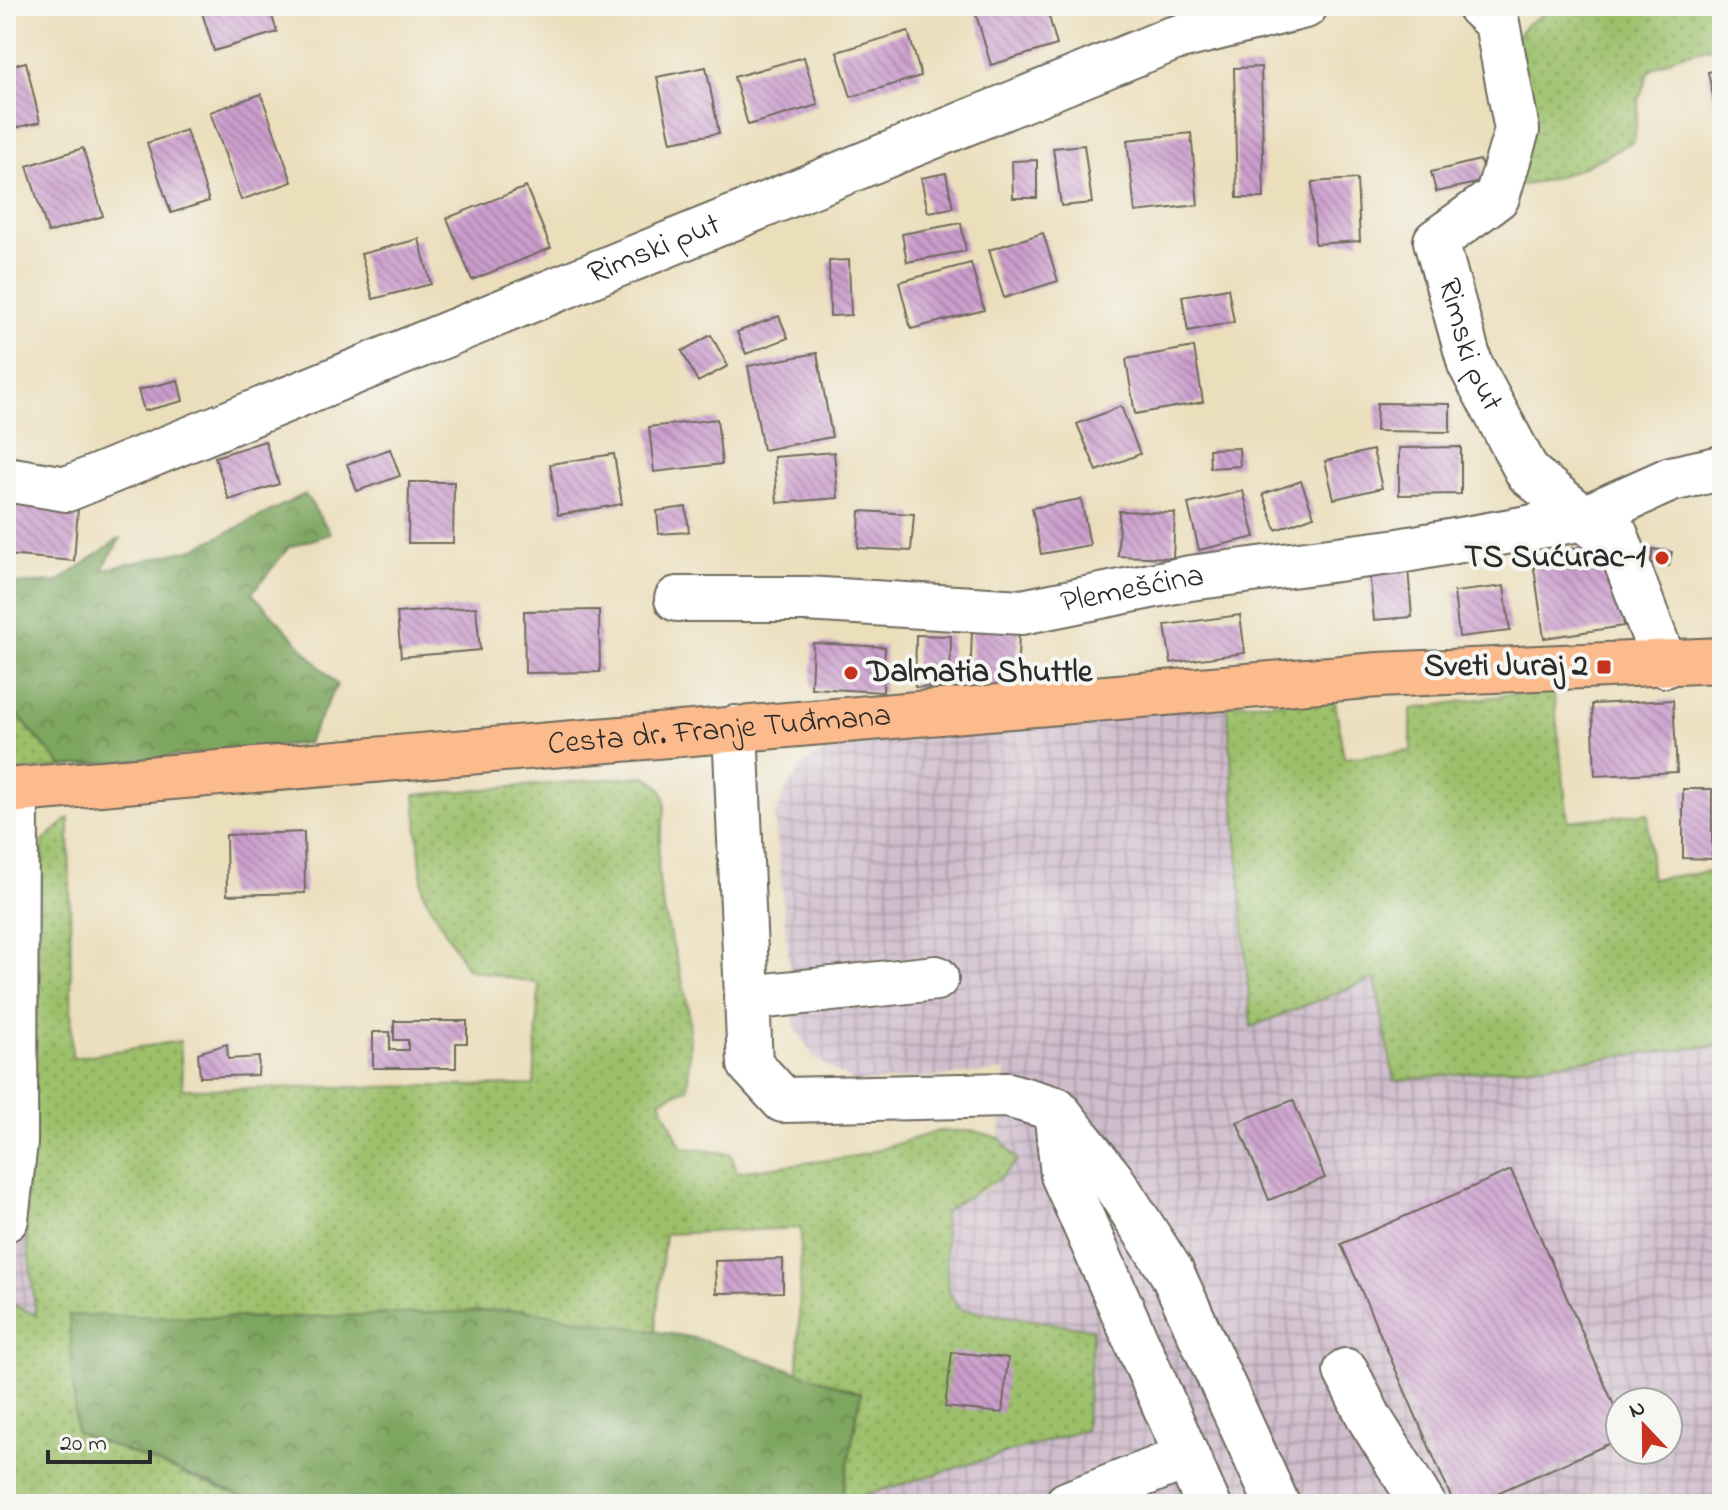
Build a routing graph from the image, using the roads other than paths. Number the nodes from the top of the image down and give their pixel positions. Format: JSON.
{"nodes":[{"id":1,"x":1305,"y":6,"type":"edge"},
{"id":2,"x":1479,"y":6,"type":"edge"},
{"id":3,"x":1722,"y":468,"type":"edge"},
{"id":4,"x":6,"y":479,"type":"edge"},
{"id":5,"x":1584,"y":518,"type":"junction"},
{"id":6,"x":677,"y":599,"type":"dead end"},
{"id":7,"x":1722,"y":660,"type":"edge"},
{"id":8,"x":1665,"y":665,"type":"junction"},
{"id":9,"x":735,"y":728,"type":"junction"},
{"id":10,"x":11,"y":791,"type":"edge"},
{"id":11,"x":936,"y":978,"type":"dead end"},
{"id":12,"x":746,"y":998,"type":"junction"},
{"id":13,"x":1056,"y":1109,"type":"junction"},
{"id":14,"x":6,"y":1219,"type":"edge"},
{"id":15,"x":1346,"y":1371,"type":"dead end"},
{"id":16,"x":1187,"y":1457,"type":"junction"},
{"id":17,"x":1067,"y":1504,"type":"edge"},
{"id":18,"x":1208,"y":1504,"type":"edge"},
{"id":19,"x":1277,"y":1504,"type":"edge"},
{"id":20,"x":1423,"y":1504,"type":"edge"}],
"edges":[{"from":1,"to":4,"type":"street","name":"Rimski put"},
{"from":2,"to":5,"type":"street","name":"Rimski put"},
{"from":3,"to":5,"type":"street","name":"Plemešćina"},
{"from":5,"to":6,"type":"street","name":"Plemešćina"},
{"from":5,"to":8,"type":"street","name":"Rimski put"},
{"from":7,"to":8,"type":"main road","name":"Cesta dr. Franje Tuđmana"},
{"from":8,"to":9,"type":"main road","name":"Cesta dr. Franje Tuđmana"},
{"from":9,"to":10,"type":"main road","name":"Cesta dr. Franje Tuđmana"},
{"from":9,"to":12,"type":"street"},
{"from":10,"to":14,"type":"street"},
{"from":11,"to":12,"type":"street"},
{"from":12,"to":13,"type":"street"},
{"from":13,"to":16,"type":"street"},
{"from":13,"to":19,"type":"street"},
{"from":15,"to":20,"type":"street"},
{"from":16,"to":17,"type":"street"},
{"from":16,"to":18,"type":"street"}]}
